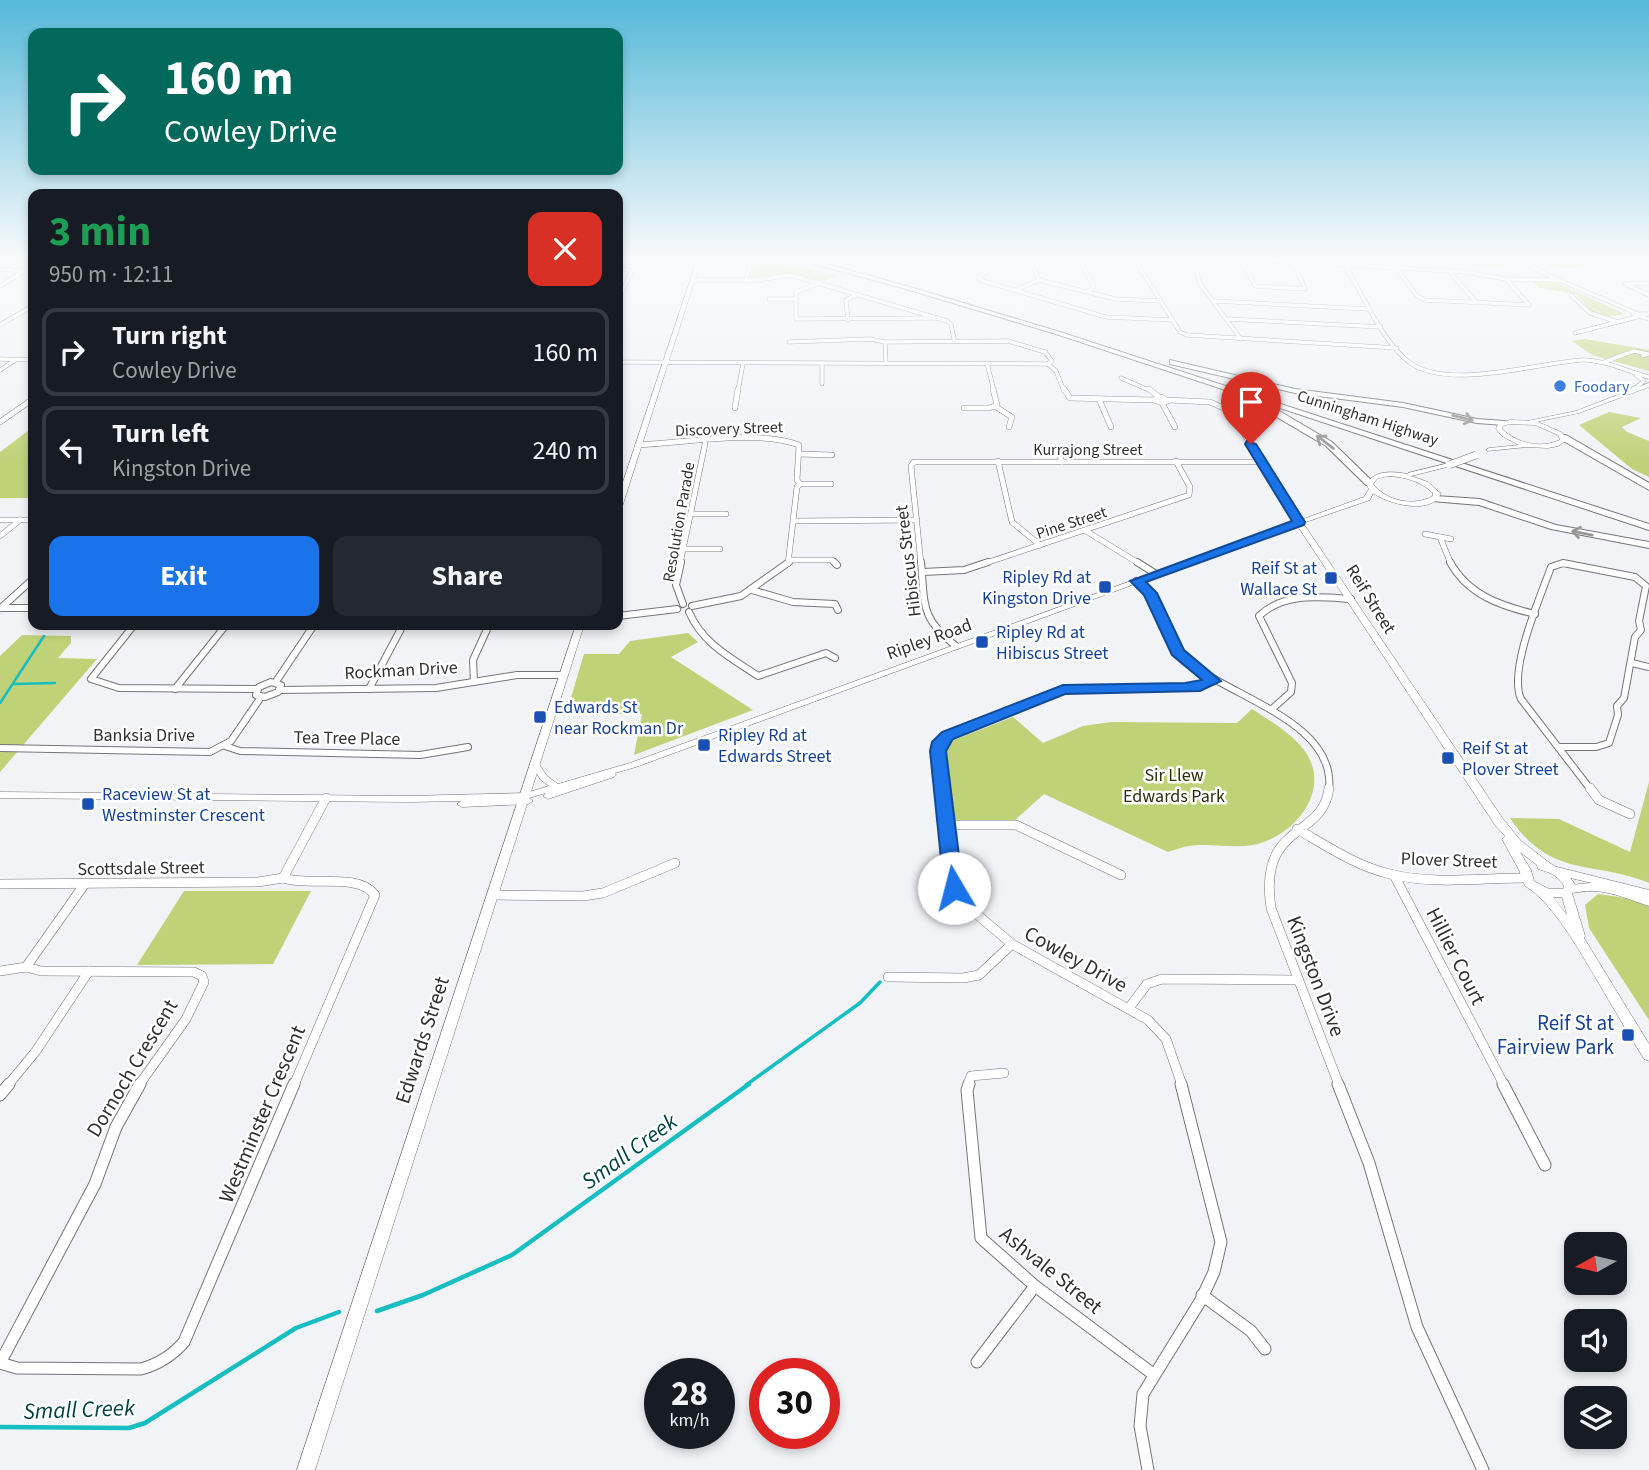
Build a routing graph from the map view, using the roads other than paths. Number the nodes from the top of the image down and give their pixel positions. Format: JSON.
{"nodes":[{"id":1,"x":677,"y":326,"type":"edge"},
{"id":2,"x":951,"y":326,"type":"edge"},
{"id":3,"x":1032,"y":326,"type":"edge"},
{"id":4,"x":1054,"y":326,"type":"edge"},
{"id":5,"x":1176,"y":326,"type":"edge"},
{"id":6,"x":1232,"y":326,"type":"edge"},
{"id":7,"x":1354,"y":326,"type":"edge"},
{"id":8,"x":1602,"y":326,"type":"edge"},
{"id":9,"x":1381,"y":327,"type":"joint"},
{"id":10,"x":1575,"y":333,"type":"dead end"},
{"id":11,"x":954,"y":339,"type":"junction"},
{"id":12,"x":1241,"y":339,"type":"junction"},
{"id":13,"x":791,"y":340,"type":"dead end"},
{"id":14,"x":885,"y":342,"type":"junction"},
{"id":15,"x":1397,"y":348,"type":"junction"},
{"id":16,"x":1127,"y":355,"type":"junction"},
{"id":17,"x":1643,"y":356,"type":"dead end"},
{"id":18,"x":0,"y":359,"type":"edge"},
{"id":19,"x":1614,"y":359,"type":"junction"},
{"id":20,"x":16,"y":360,"type":"junction"},
{"id":21,"x":28,"y":360,"type":"edge"},
{"id":22,"x":1581,"y":361,"type":"junction"},
{"id":23,"x":623,"y":362,"type":"edge"},
{"id":24,"x":665,"y":362,"type":"junction"},
{"id":25,"x":1173,"y":362,"type":"junction"},
{"id":26,"x":743,"y":363,"type":"junction"},
{"id":27,"x":822,"y":363,"type":"junction"},
{"id":28,"x":886,"y":363,"type":"junction"},
{"id":29,"x":987,"y":363,"type":"junction"},
{"id":30,"x":1604,"y":363,"type":"junction"},
{"id":31,"x":1048,"y":364,"type":"junction"},
{"id":32,"x":1614,"y":367,"type":"junction"},
{"id":33,"x":0,"y":370,"type":"edge"},
{"id":34,"x":1649,"y":377,"type":"edge"},
{"id":35,"x":1121,"y":379,"type":"dead end"},
{"id":36,"x":822,"y":384,"type":"dead end"},
{"id":37,"x":1649,"y":387,"type":"edge"},
{"id":38,"x":1630,"y":392,"type":"junction"},
{"id":39,"x":1099,"y":399,"type":"junction"},
{"id":40,"x":1158,"y":400,"type":"junction"},
{"id":41,"x":28,"y":402,"type":"edge"},
{"id":42,"x":996,"y":407,"type":"junction"},
{"id":43,"x":735,"y":408,"type":"dead end"},
{"id":44,"x":964,"y":408,"type":"dead end"},
{"id":45,"x":0,"y":422,"type":"edge"},
{"id":46,"x":1526,"y":422,"type":"junction"},
{"id":47,"x":1504,"y":423,"type":"junction"},
{"id":48,"x":1009,"y":427,"type":"dead end"},
{"id":49,"x":1111,"y":427,"type":"dead end"},
{"id":50,"x":1174,"y":427,"type":"dead end"},
{"id":51,"x":1503,"y":434,"type":"junction"},
{"id":52,"x":1560,"y":434,"type":"junction"},
{"id":53,"x":705,"y":444,"type":"junction"},
{"id":54,"x":1531,"y":444,"type":"junction"},
{"id":55,"x":638,"y":445,"type":"junction"},
{"id":56,"x":1057,"y":448,"type":"dead end"},
{"id":57,"x":1489,"y":450,"type":"junction"},
{"id":58,"x":799,"y":454,"type":"junction"},
{"id":59,"x":832,"y":455,"type":"dead end"},
{"id":60,"x":998,"y":461,"type":"junction"},
{"id":61,"x":1062,"y":461,"type":"junction"},
{"id":62,"x":1176,"y":461,"type":"junction"},
{"id":63,"x":1262,"y":461,"type":"junction"},
{"id":64,"x":914,"y":462,"type":"joint"},
{"id":65,"x":1435,"y":470,"type":"junction"},
{"id":66,"x":1402,"y":475,"type":"junction"},
{"id":67,"x":800,"y":484,"type":"junction"},
{"id":68,"x":831,"y":484,"type":"dead end"},
{"id":69,"x":1430,"y":485,"type":"junction"},
{"id":70,"x":1371,"y":487,"type":"junction"},
{"id":71,"x":1649,"y":487,"type":"edge"},
{"id":72,"x":623,"y":492,"type":"edge"},
{"id":73,"x":1434,"y":499,"type":"junction"},
{"id":74,"x":1395,"y":501,"type":"junction"},
{"id":75,"x":1342,"y":506,"type":"junction"},
{"id":76,"x":691,"y":514,"type":"junction"},
{"id":77,"x":726,"y":514,"type":"dead end"},
{"id":78,"x":0,"y":520,"type":"edge"},
{"id":79,"x":20,"y":520,"type":"junction"},
{"id":80,"x":28,"y":520,"type":"edge"},
{"id":81,"x":917,"y":520,"type":"junction"},
{"id":82,"x":794,"y":521,"type":"junction"},
{"id":83,"x":1299,"y":522,"type":"junction"},
{"id":84,"x":1649,"y":525,"type":"edge"},
{"id":85,"x":1086,"y":531,"type":"junction"},
{"id":86,"x":1425,"y":534,"type":"dead end"},
{"id":87,"x":0,"y":536,"type":"edge"},
{"id":88,"x":1440,"y":537,"type":"junction"},
{"id":89,"x":1451,"y":539,"type":"dead end"},
{"id":90,"x":1040,"y":545,"type":"junction"},
{"id":91,"x":1649,"y":545,"type":"edge"},
{"id":92,"x":684,"y":549,"type":"junction"},
{"id":93,"x":720,"y":549,"type":"dead end"},
{"id":94,"x":791,"y":560,"type":"junction"},
{"id":95,"x":835,"y":560,"type":"dead end"},
{"id":96,"x":923,"y":572,"type":"junction"},
{"id":97,"x":1156,"y":574,"type":"junction"},
{"id":98,"x":1136,"y":581,"type":"junction"},
{"id":99,"x":28,"y":584,"type":"edge"},
{"id":100,"x":752,"y":590,"type":"junction"},
{"id":101,"x":1351,"y":599,"type":"junction"},
{"id":102,"x":837,"y":605,"type":"dead end"},
{"id":103,"x":680,"y":607,"type":"junction"},
{"id":104,"x":1,"y":608,"type":"edge"},
{"id":105,"x":28,"y":608,"type":"edge"},
{"id":106,"x":691,"y":609,"type":"junction"},
{"id":107,"x":1535,"y":614,"type":"junction"},
{"id":108,"x":623,"y":615,"type":"edge"},
{"id":109,"x":130,"y":630,"type":"edge"},
{"id":110,"x":222,"y":630,"type":"edge"},
{"id":111,"x":311,"y":630,"type":"edge"},
{"id":112,"x":400,"y":630,"type":"edge"},
{"id":113,"x":487,"y":630,"type":"edge"},
{"id":114,"x":578,"y":630,"type":"edge"},
{"id":115,"x":956,"y":646,"type":"junction"},
{"id":116,"x":835,"y":658,"type":"dead end"},
{"id":117,"x":1632,"y":663,"type":"junction"},
{"id":118,"x":1649,"y":667,"type":"edge"},
{"id":119,"x":564,"y":675,"type":"junction"},
{"id":120,"x":1213,"y":681,"type":"junction"},
{"id":121,"x":474,"y":682,"type":"junction"},
{"id":122,"x":278,"y":686,"type":"junction"},
{"id":123,"x":175,"y":689,"type":"junction"},
{"id":124,"x":256,"y":689,"type":"junction"},
{"id":125,"x":369,"y":689,"type":"junction"},
{"id":126,"x":261,"y":697,"type":"junction"},
{"id":127,"x":1272,"y":709,"type":"junction"},
{"id":128,"x":225,"y":746,"type":"junction"},
{"id":129,"x":468,"y":747,"type":"dead end"},
{"id":130,"x":1559,"y":747,"type":"junction"},
{"id":131,"x":0,"y":748,"type":"edge"},
{"id":132,"x":633,"y":765,"type":"junction"},
{"id":133,"x":536,"y":766,"type":"junction"},
{"id":134,"x":557,"y":787,"type":"junction"},
{"id":135,"x":0,"y":795,"type":"edge"},
{"id":136,"x":326,"y":798,"type":"junction"},
{"id":137,"x":525,"y":799,"type":"junction"},
{"id":138,"x":1630,"y":814,"type":"dead end"},
{"id":139,"x":1499,"y":822,"type":"junction"},
{"id":140,"x":946,"y":825,"type":"junction"},
{"id":141,"x":1297,"y":829,"type":"junction"},
{"id":142,"x":675,"y":863,"type":"dead end"},
{"id":143,"x":1551,"y":869,"type":"junction"},
{"id":144,"x":1526,"y":874,"type":"junction"},
{"id":145,"x":1121,"y":875,"type":"dead end"},
{"id":146,"x":1394,"y":875,"type":"junction"},
{"id":147,"x":283,"y":878,"type":"junction"},
{"id":148,"x":0,"y":884,"type":"edge"},
{"id":149,"x":84,"y":885,"type":"junction"},
{"id":150,"x":1539,"y":891,"type":"junction"},
{"id":151,"x":1568,"y":892,"type":"junction"},
{"id":152,"x":1649,"y":894,"type":"edge"},
{"id":153,"x":492,"y":895,"type":"junction"},
{"id":154,"x":1649,"y":902,"type":"edge"},
{"id":155,"x":1012,"y":944,"type":"junction"},
{"id":156,"x":1581,"y":944,"type":"junction"},
{"id":157,"x":26,"y":967,"type":"junction"},
{"id":158,"x":0,"y":971,"type":"edge"},
{"id":159,"x":89,"y":971,"type":"junction"},
{"id":160,"x":888,"y":977,"type":"dead end"},
{"id":161,"x":1298,"y":980,"type":"junction"},
{"id":162,"x":1129,"y":1008,"type":"junction"},
{"id":163,"x":1649,"y":1055,"type":"edge"},
{"id":164,"x":1004,"y":1073,"type":"dead end"},
{"id":165,"x":0,"y":1095,"type":"edge"},
{"id":166,"x":1545,"y":1166,"type":"dead end"},
{"id":167,"x":1035,"y":1286,"type":"junction"},
{"id":168,"x":1202,"y":1295,"type":"junction"},
{"id":169,"x":1265,"y":1349,"type":"dead end"},
{"id":170,"x":977,"y":1362,"type":"dead end"},
{"id":171,"x":0,"y":1363,"type":"edge"},
{"id":172,"x":1153,"y":1374,"type":"junction"},
{"id":173,"x":306,"y":1470,"type":"edge"},
{"id":174,"x":1148,"y":1470,"type":"edge"},
{"id":175,"x":1483,"y":1470,"type":"edge"}],
"edges":[{"from":1,"to":24,"type":"main road"},
{"from":2,"to":11,"type":"street"},
{"from":3,"to":16,"type":"highway","name":"Cunningham Highway"},
{"from":4,"to":25,"type":"highway","name":"Cunningham Highway"},
{"from":5,"to":12,"type":"street"},
{"from":6,"to":12,"type":"street"},
{"from":7,"to":9,"type":"street"},
{"from":8,"to":10,"type":"street"},
{"from":9,"to":15,"type":"street"},
{"from":11,"to":14,"type":"street"},
{"from":11,"to":31,"type":"street"},
{"from":12,"to":15,"type":"street"},
{"from":13,"to":14,"type":"street"},
{"from":14,"to":28,"type":"street"},
{"from":15,"to":22,"type":"street"},
{"from":70,"to":16,"type":"highway","one_way":true},
{"from":16,"to":84,"type":"highway","name":"Cunningham Highway"},
{"from":17,"to":19,"type":"street"},
{"from":18,"to":20,"type":"street"},
{"from":19,"to":30,"type":"street"},
{"from":19,"to":32,"type":"street"},
{"from":20,"to":21,"type":"street"},
{"from":20,"to":33,"type":"street"},
{"from":22,"to":30,"type":"street"},
{"from":22,"to":32,"type":"street"},
{"from":23,"to":24,"type":"street"},
{"from":24,"to":26,"type":"street"},
{"from":24,"to":55,"type":"main road"},
{"from":25,"to":47,"type":"highway","one_way":true},
{"from":25,"to":84,"type":"highway","name":"Cunningham Highway"},
{"from":26,"to":27,"type":"street"},
{"from":26,"to":43,"type":"street"},
{"from":27,"to":28,"type":"street"},
{"from":27,"to":36,"type":"street"},
{"from":28,"to":29,"type":"street"},
{"from":29,"to":31,"type":"street"},
{"from":29,"to":42,"type":"street"},
{"from":30,"to":32,"type":"street"},
{"from":31,"to":39,"type":"street"},
{"from":32,"to":34,"type":"street"},
{"from":32,"to":38,"type":"street"},
{"from":35,"to":40,"type":"street"},
{"from":37,"to":38,"type":"street"},
{"from":37,"to":52,"type":"street"},
{"from":38,"to":46,"type":"street"},
{"from":39,"to":40,"type":"street"},
{"from":39,"to":49,"type":"street"},
{"from":40,"to":50,"type":"street"},
{"from":40,"to":63,"type":"street","name":"Reif Street"},
{"from":41,"to":45,"type":"street"},
{"from":42,"to":44,"type":"street"},
{"from":42,"to":48,"type":"street"},
{"from":46,"to":47,"type":"main road"},
{"from":46,"to":52,"type":"main road"},
{"from":47,"to":51,"type":"main road"},
{"from":51,"to":54,"type":"main road"},
{"from":51,"to":57,"type":"main road"},
{"from":52,"to":54,"type":"main road"},
{"from":52,"to":71,"type":"highway"},
{"from":53,"to":55,"type":"street","name":"Discovery Street"},
{"from":53,"to":58,"type":"street","name":"Discovery Street"},
{"from":53,"to":76,"type":"street","name":"Resolution Parade"},
{"from":54,"to":57,"type":"main road"},
{"from":55,"to":72,"type":"main road"},
{"from":56,"to":61,"type":"street"},
{"from":57,"to":65,"type":"main road","bridge":true},
{"from":58,"to":59,"type":"street"},
{"from":58,"to":67,"type":"street","name":"Discovery Street"},
{"from":60,"to":61,"type":"street","name":"Kurrajong Street"},
{"from":60,"to":64,"type":"street","name":"Kurrajong Street"},
{"from":60,"to":90,"type":"street"},
{"from":61,"to":62,"type":"street","name":"Kurrajong Street"},
{"from":62,"to":63,"type":"street","name":"Kurrajong Street"},
{"from":62,"to":85,"type":"street","name":"Pine Street"},
{"from":63,"to":83,"type":"street","name":"Reif Street"},
{"from":64,"to":81,"type":"street","name":"Hibiscus Street"},
{"from":65,"to":66,"type":"main road"},
{"from":65,"to":69,"type":"main road"},
{"from":66,"to":69,"type":"main road"},
{"from":66,"to":70,"type":"main road","name":"Ripley Road"},
{"from":67,"to":68,"type":"street"},
{"from":67,"to":82,"type":"street","name":"Discovery Street"},
{"from":69,"to":73,"type":"main road"},
{"from":70,"to":74,"type":"main road"},
{"from":70,"to":75,"type":"main road","name":"Ripley Road"},
{"from":73,"to":74,"type":"main road","name":"Ripley Road"},
{"from":91,"to":73,"type":"highway","one_way":true},
{"from":74,"to":75,"type":"main road","name":"Ripley Road"},
{"from":75,"to":83,"type":"main road","name":"Ripley Road"},
{"from":76,"to":77,"type":"street"},
{"from":76,"to":92,"type":"street","name":"Resolution Parade"},
{"from":78,"to":79,"type":"street"},
{"from":79,"to":80,"type":"street"},
{"from":79,"to":87,"type":"street"},
{"from":81,"to":82,"type":"street"},
{"from":81,"to":96,"type":"street","name":"Hibiscus Street"},
{"from":82,"to":94,"type":"street","name":"Discovery Street"},
{"from":83,"to":97,"type":"street","name":"Ripley Road"},
{"from":83,"to":101,"type":"main road","name":"Reif Street"},
{"from":85,"to":90,"type":"street","name":"Pine Street"},
{"from":85,"to":97,"type":"street"},
{"from":86,"to":88,"type":"street"},
{"from":88,"to":89,"type":"street"},
{"from":88,"to":107,"type":"street"},
{"from":90,"to":96,"type":"street","name":"Pine Street"},
{"from":92,"to":93,"type":"street"},
{"from":92,"to":103,"type":"street","name":"Resolution Parade"},
{"from":94,"to":95,"type":"street"},
{"from":94,"to":100,"type":"street"},
{"from":96,"to":115,"type":"street","name":"Hibiscus Street"},
{"from":97,"to":98,"type":"street","name":"Ripley Road"},
{"from":98,"to":115,"type":"street","name":"Ripley Road"},
{"from":98,"to":120,"type":"street","name":"Kingston Drive"},
{"from":99,"to":104,"type":"street"},
{"from":100,"to":102,"type":"street"},
{"from":100,"to":106,"type":"street"},
{"from":101,"to":127,"type":"street"},
{"from":101,"to":139,"type":"main road","name":"Reif Street"},
{"from":103,"to":106,"type":"street"},
{"from":103,"to":108,"type":"street"},
{"from":104,"to":105,"type":"street"},
{"from":106,"to":116,"type":"street"},
{"from":107,"to":117,"type":"street"},
{"from":107,"to":130,"type":"street"},
{"from":109,"to":123,"type":"street"},
{"from":110,"to":123,"type":"street"},
{"from":111,"to":122,"type":"street"},
{"from":112,"to":125,"type":"street"},
{"from":113,"to":121,"type":"street"},
{"from":114,"to":119,"type":"main road","name":"Edwards Street"},
{"from":115,"to":132,"type":"street","name":"Ripley Road"},
{"from":117,"to":118,"type":"street"},
{"from":117,"to":130,"type":"street"},
{"from":119,"to":121,"type":"street","name":"Rockman Drive"},
{"from":119,"to":133,"type":"main road","name":"Edwards Street"},
{"from":120,"to":127,"type":"street","name":"Kingston Drive"},
{"from":120,"to":140,"type":"street","name":"Cowley Drive"},
{"from":121,"to":125,"type":"street","name":"Rockman Drive"},
{"from":122,"to":124,"type":"street"},
{"from":122,"to":125,"type":"street","name":"Rockman Drive"},
{"from":122,"to":126,"type":"street"},
{"from":123,"to":124,"type":"street"},
{"from":124,"to":126,"type":"street"},
{"from":126,"to":128,"type":"street"},
{"from":127,"to":141,"type":"street","name":"Kingston Drive"},
{"from":128,"to":129,"type":"street","name":"Tea Tree Place"},
{"from":128,"to":131,"type":"street","name":"Banksia Drive"},
{"from":130,"to":138,"type":"street"},
{"from":132,"to":134,"type":"street","name":"Ripley Road"},
{"from":132,"to":137,"type":"street"},
{"from":133,"to":134,"type":"street"},
{"from":133,"to":137,"type":"main road","name":"Edwards Street"},
{"from":134,"to":137,"type":"street","name":"Ripley Road"},
{"from":135,"to":136,"type":"street"},
{"from":136,"to":137,"type":"street"},
{"from":136,"to":147,"type":"street"},
{"from":137,"to":153,"type":"main road","name":"Edwards Street"},
{"from":139,"to":143,"type":"main road","name":"Reif Street"},
{"from":139,"to":144,"type":"main road","name":"Reif Street"},
{"from":140,"to":145,"type":"street"},
{"from":140,"to":155,"type":"street","name":"Cowley Drive"},
{"from":141,"to":146,"type":"street","name":"Plover Street"},
{"from":141,"to":161,"type":"street","name":"Kingston Drive"},
{"from":142,"to":153,"type":"street"},
{"from":143,"to":144,"type":"main road"},
{"from":143,"to":151,"type":"main road","name":"Reif Street"},
{"from":143,"to":152,"type":"street"},
{"from":144,"to":146,"type":"street","name":"Plover Street"},
{"from":144,"to":150,"type":"main road","name":"Reif Street"},
{"from":146,"to":166,"type":"street","name":"Hillier Court"},
{"from":147,"to":149,"type":"street","name":"Scottsdale Street"},
{"from":147,"to":171,"type":"street","name":"Westminster Crescent"},
{"from":148,"to":149,"type":"street","name":"Scottsdale Street"},
{"from":149,"to":157,"type":"street"},
{"from":150,"to":151,"type":"main road"},
{"from":150,"to":156,"type":"main road"},
{"from":151,"to":154,"type":"street"},
{"from":151,"to":156,"type":"main road"},
{"from":153,"to":173,"type":"main road","name":"Edwards Street"},
{"from":155,"to":160,"type":"street"},
{"from":155,"to":162,"type":"street","name":"Cowley Drive"},
{"from":156,"to":163,"type":"main road"},
{"from":157,"to":158,"type":"street","name":"Dornoch Crescent"},
{"from":157,"to":159,"type":"street","name":"Dornoch Crescent"},
{"from":159,"to":165,"type":"street"},
{"from":159,"to":171,"type":"street","name":"Dornoch Crescent"},
{"from":161,"to":162,"type":"street"},
{"from":161,"to":175,"type":"street","name":"Kingston Drive"},
{"from":162,"to":168,"type":"street","name":"Cowley Drive"},
{"from":164,"to":167,"type":"street","name":"Ashvale Street"},
{"from":167,"to":170,"type":"street"},
{"from":167,"to":172,"type":"street","name":"Ashvale Street"},
{"from":168,"to":169,"type":"street"},
{"from":168,"to":172,"type":"street","name":"Cowley Drive"},
{"from":172,"to":174,"type":"street","name":"Cowley Drive"}]}
